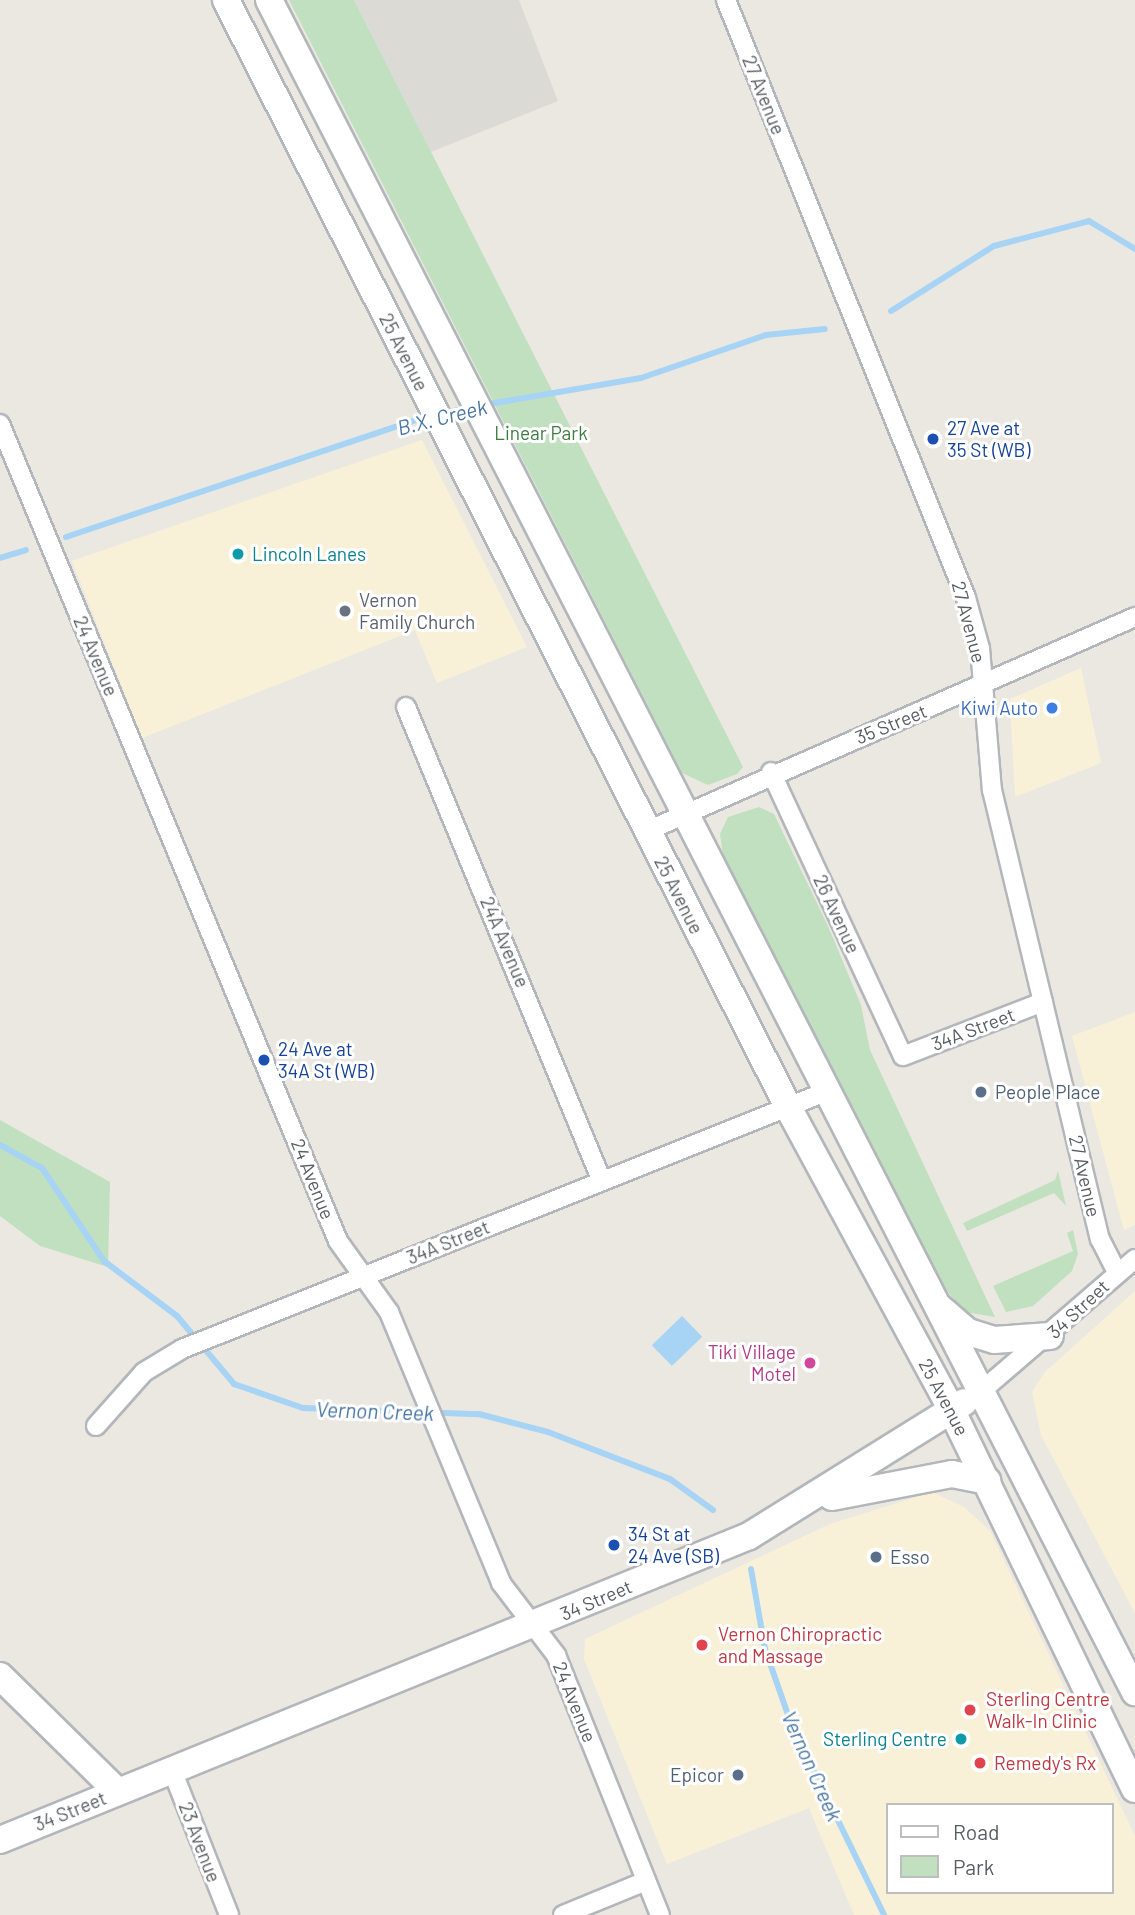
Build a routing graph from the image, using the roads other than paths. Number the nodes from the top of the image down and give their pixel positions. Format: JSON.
{"nodes":[{"id":1,"x":226,"y":0,"type":"edge"},
{"id":2,"x":269,"y":0,"type":"edge"},
{"id":3,"x":726,"y":0,"type":"edge"},
{"id":4,"x":0,"y":424,"type":"edge"},
{"id":5,"x":1135,"y":617,"type":"edge"},
{"id":6,"x":984,"y":687,"type":"junction"},
{"id":7,"x":406,"y":707,"type":"dead end"},
{"id":8,"x":771,"y":772,"type":"junction"},
{"id":9,"x":683,"y":816,"type":"junction"},
{"id":10,"x":647,"y":831,"type":"junction"},
{"id":11,"x":1043,"y":1002,"type":"junction"},
{"id":12,"x":903,"y":1056,"type":"joint"},
{"id":13,"x":823,"y":1093,"type":"junction"},
{"id":14,"x":788,"y":1107,"type":"junction"},
{"id":15,"x":601,"y":1179,"type":"junction"},
{"id":16,"x":1135,"y":1259,"type":"edge"},
{"id":17,"x":1117,"y":1272,"type":"junction"},
{"id":18,"x":361,"y":1278,"type":"junction"},
{"id":19,"x":928,"y":1296,"type":"junction"},
{"id":20,"x":1050,"y":1336,"type":"junction"},
{"id":21,"x":978,"y":1394,"type":"junction"},
{"id":22,"x":951,"y":1409,"type":"junction"},
{"id":23,"x":96,"y":1426,"type":"dead end"},
{"id":24,"x":987,"y":1481,"type":"junction"},
{"id":25,"x":806,"y":1504,"type":"junction"},
{"id":26,"x":534,"y":1627,"type":"junction"},
{"id":27,"x":0,"y":1676,"type":"edge"},
{"id":28,"x":1135,"y":1692,"type":"edge"},
{"id":29,"x":172,"y":1770,"type":"junction"},
{"id":30,"x":1135,"y":1789,"type":"edge"},
{"id":31,"x":118,"y":1792,"type":"junction"},
{"id":32,"x":0,"y":1840,"type":"edge"},
{"id":33,"x":646,"y":1881,"type":"junction"},
{"id":34,"x":229,"y":1915,"type":"edge"},
{"id":35,"x":563,"y":1915,"type":"edge"},
{"id":36,"x":660,"y":1915,"type":"edge"}],
"edges":[{"from":1,"to":10,"type":"main road","name":"25 Avenue"},
{"from":2,"to":9,"type":"main road","name":"25 Avenue"},
{"from":3,"to":6,"type":"street","name":"27 Avenue"},
{"from":4,"to":18,"type":"street","name":"24 Avenue"},
{"from":5,"to":6,"type":"street","name":"35 Street"},
{"from":6,"to":8,"type":"street","name":"35 Street"},
{"from":6,"to":11,"type":"street","name":"27 Avenue"},
{"from":7,"to":15,"type":"street","name":"24A Avenue"},
{"from":8,"to":9,"type":"street","name":"35 Street"},
{"from":8,"to":12,"type":"street","name":"26 Avenue"},
{"from":9,"to":10,"type":"street","name":"35 Street"},
{"from":9,"to":13,"type":"main road","name":"25 Avenue"},
{"from":10,"to":14,"type":"main road","name":"25 Avenue"},
{"from":11,"to":12,"type":"street","name":"34A Street"},
{"from":11,"to":17,"type":"street","name":"27 Avenue"},
{"from":13,"to":14,"type":"street","name":"34A Street"},
{"from":13,"to":19,"type":"main road","name":"25 Avenue"},
{"from":14,"to":15,"type":"street","name":"34A Street"},
{"from":14,"to":22,"type":"main road","name":"25 Avenue"},
{"from":15,"to":18,"type":"street","name":"34A Street"},
{"from":16,"to":17,"type":"street","name":"34 Street"},
{"from":17,"to":20,"type":"street","name":"34 Street"},
{"from":18,"to":23,"type":"street","name":"34A Street"},
{"from":18,"to":26,"type":"street","name":"24 Avenue"},
{"from":19,"to":20,"type":"main road"},
{"from":19,"to":21,"type":"main road","name":"25 Avenue"},
{"from":20,"to":21,"type":"street","name":"34 Street"},
{"from":21,"to":22,"type":"main road","name":"34 Street"},
{"from":21,"to":28,"type":"main road","name":"25 Avenue"},
{"from":22,"to":24,"type":"main road","name":"25 Avenue"},
{"from":22,"to":25,"type":"main road","name":"34 Street"},
{"from":24,"to":25,"type":"main road"},
{"from":24,"to":30,"type":"main road","name":"25 Avenue"},
{"from":25,"to":26,"type":"main road","name":"34 Street"},
{"from":26,"to":29,"type":"main road","name":"34 Street"},
{"from":26,"to":33,"type":"street","name":"24 Avenue"},
{"from":27,"to":31,"type":"main road"},
{"from":29,"to":31,"type":"main road","name":"34 Street"},
{"from":29,"to":34,"type":"street","name":"23 Avenue"},
{"from":31,"to":32,"type":"main road","name":"34 Street"},
{"from":33,"to":35,"type":"street"},
{"from":33,"to":36,"type":"street","name":"24 Avenue"}]}
